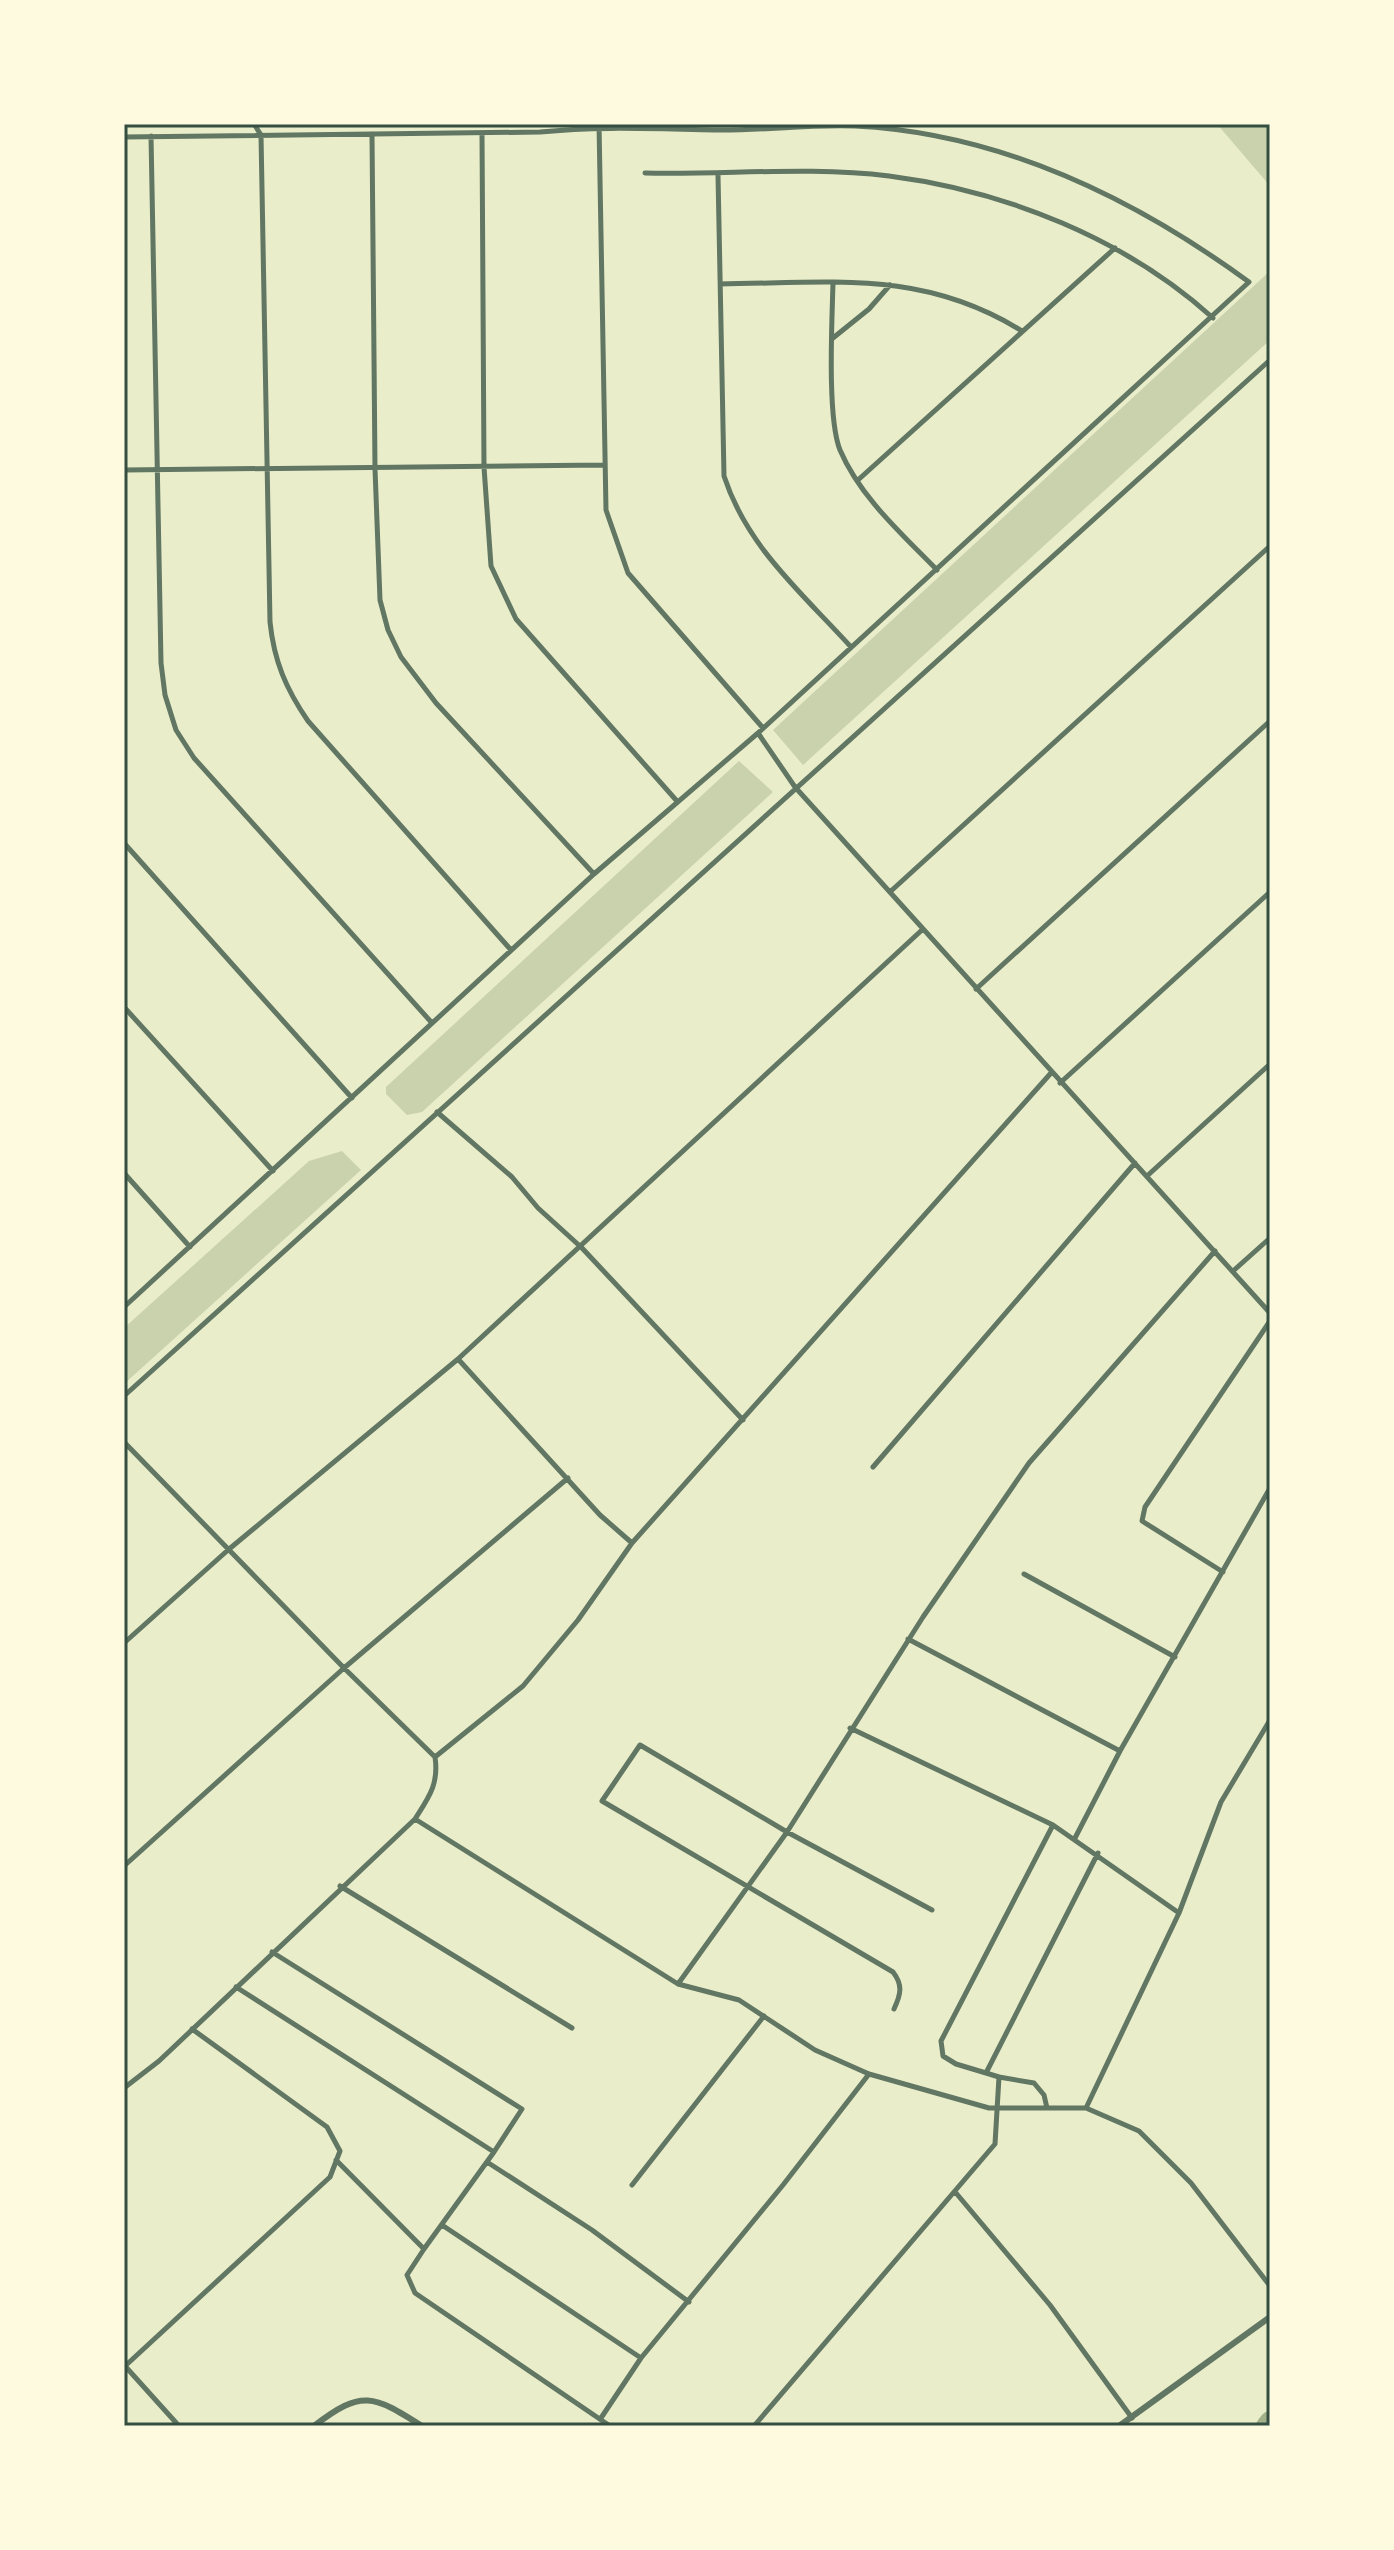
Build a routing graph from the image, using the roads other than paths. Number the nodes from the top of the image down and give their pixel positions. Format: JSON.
{"nodes":[{"id":1,"x":254,"y":124,"type":"edge"},
{"id":2,"x":599,"y":125,"type":"edge"},
{"id":3,"x":716,"y":127,"type":"edge"},
{"id":4,"x":482,"y":133,"type":"junction"},
{"id":5,"x":372,"y":134,"type":"junction"},
{"id":6,"x":261,"y":135,"type":"junction"},
{"id":7,"x":151,"y":136,"type":"junction"},
{"id":8,"x":124,"y":137,"type":"edge"},
{"id":9,"x":645,"y":173,"type":"dead end"},
{"id":10,"x":718,"y":175,"type":"junction"},
{"id":11,"x":1115,"y":248,"type":"junction"},
{"id":12,"x":833,"y":283,"type":"junction"},
{"id":13,"x":720,"y":284,"type":"junction"},
{"id":14,"x":890,"y":285,"type":"junction"},
{"id":15,"x":1213,"y":318,"type":"junction"},
{"id":16,"x":1022,"y":331,"type":"junction"},
{"id":17,"x":832,"y":338,"type":"junction"},
{"id":18,"x":1270,"y":360,"type":"edge"},
{"id":19,"x":603,"y":465,"type":"junction"},
{"id":20,"x":484,"y":467,"type":"junction"},
{"id":21,"x":267,"y":468,"type":"junction"},
{"id":22,"x":375,"y":469,"type":"junction"},
{"id":23,"x":124,"y":470,"type":"edge"},
{"id":24,"x":160,"y":470,"type":"junction"},
{"id":25,"x":858,"y":480,"type":"junction"},
{"id":26,"x":1270,"y":546,"type":"edge"},
{"id":27,"x":937,"y":570,"type":"junction"},
{"id":28,"x":851,"y":647,"type":"junction"},
{"id":29,"x":1270,"y":721,"type":"edge"},
{"id":30,"x":760,"y":731,"type":"junction"},
{"id":31,"x":795,"y":787,"type":"junction"},
{"id":32,"x":676,"y":800,"type":"junction"},
{"id":33,"x":124,"y":843,"type":"edge"},
{"id":34,"x":594,"y":874,"type":"junction"},
{"id":35,"x":891,"y":891,"type":"junction"},
{"id":36,"x":1270,"y":892,"type":"edge"},
{"id":37,"x":923,"y":929,"type":"junction"},
{"id":38,"x":511,"y":950,"type":"junction"},
{"id":39,"x":976,"y":989,"type":"junction"},
{"id":40,"x":124,"y":1007,"type":"edge"},
{"id":41,"x":432,"y":1023,"type":"junction"},
{"id":42,"x":1270,"y":1064,"type":"edge"},
{"id":43,"x":1051,"y":1073,"type":"junction"},
{"id":44,"x":1060,"y":1083,"type":"junction"},
{"id":45,"x":352,"y":1098,"type":"junction"},
{"id":46,"x":436,"y":1112,"type":"junction"},
{"id":47,"x":1135,"y":1163,"type":"junction"},
{"id":48,"x":273,"y":1171,"type":"junction"},
{"id":49,"x":124,"y":1173,"type":"edge"},
{"id":50,"x":1147,"y":1176,"type":"junction"},
{"id":51,"x":1270,"y":1238,"type":"edge"},
{"id":52,"x":190,"y":1247,"type":"junction"},
{"id":53,"x":582,"y":1248,"type":"junction"},
{"id":54,"x":1215,"y":1251,"type":"junction"},
{"id":55,"x":1233,"y":1271,"type":"junction"},
{"id":56,"x":124,"y":1307,"type":"edge"},
{"id":57,"x":1270,"y":1313,"type":"edge"},
{"id":58,"x":1270,"y":1321,"type":"edge"},
{"id":59,"x":458,"y":1359,"type":"junction"},
{"id":60,"x":124,"y":1396,"type":"edge"},
{"id":61,"x":743,"y":1420,"type":"junction"},
{"id":62,"x":124,"y":1442,"type":"edge"},
{"id":63,"x":873,"y":1467,"type":"dead end"},
{"id":64,"x":568,"y":1478,"type":"junction"},
{"id":65,"x":1270,"y":1488,"type":"edge"},
{"id":66,"x":632,"y":1543,"type":"junction"},
{"id":67,"x":228,"y":1550,"type":"junction"},
{"id":68,"x":1223,"y":1572,"type":"junction"},
{"id":69,"x":1024,"y":1574,"type":"dead end"},
{"id":70,"x":908,"y":1639,"type":"junction"},
{"id":71,"x":124,"y":1643,"type":"edge"},
{"id":72,"x":1175,"y":1657,"type":"junction"},
{"id":73,"x":344,"y":1668,"type":"junction"},
{"id":74,"x":1270,"y":1720,"type":"edge"},
{"id":75,"x":850,"y":1728,"type":"junction"},
{"id":76,"x":1120,"y":1751,"type":"junction"},
{"id":77,"x":435,"y":1757,"type":"junction"},
{"id":78,"x":415,"y":1819,"type":"junction"},
{"id":79,"x":1053,"y":1825,"type":"junction"},
{"id":80,"x":787,"y":1832,"type":"junction"},
{"id":81,"x":1075,"y":1838,"type":"junction"},
{"id":82,"x":1098,"y":1853,"type":"junction"},
{"id":83,"x":124,"y":1866,"type":"edge"},
{"id":84,"x":340,"y":1886,"type":"junction"},
{"id":85,"x":747,"y":1889,"type":"junction"},
{"id":86,"x":932,"y":1910,"type":"dead end"},
{"id":87,"x":1179,"y":1913,"type":"junction"},
{"id":88,"x":272,"y":1952,"type":"junction"},
{"id":89,"x":678,"y":1984,"type":"junction"},
{"id":90,"x":236,"y":1987,"type":"junction"},
{"id":91,"x":894,"y":2009,"type":"dead end"},
{"id":92,"x":764,"y":2016,"type":"junction"},
{"id":93,"x":572,"y":2028,"type":"dead end"},
{"id":94,"x":192,"y":2029,"type":"junction"},
{"id":95,"x":986,"y":2073,"type":"junction"},
{"id":96,"x":869,"y":2074,"type":"junction"},
{"id":97,"x":999,"y":2077,"type":"junction"},
{"id":98,"x":124,"y":2088,"type":"edge"},
{"id":99,"x":1047,"y":2108,"type":"junction"},
{"id":100,"x":1086,"y":2108,"type":"junction"},
{"id":101,"x":999,"y":2110,"type":"junction"},
{"id":102,"x":494,"y":2152,"type":"junction"},
{"id":103,"x":336,"y":2160,"type":"junction"},
{"id":104,"x":487,"y":2162,"type":"junction"},
{"id":105,"x":632,"y":2185,"type":"dead end"},
{"id":106,"x":956,"y":2193,"type":"junction"},
{"id":107,"x":442,"y":2225,"type":"junction"},
{"id":108,"x":424,"y":2249,"type":"junction"},
{"id":109,"x":1270,"y":2286,"type":"edge"},
{"id":110,"x":689,"y":2302,"type":"junction"},
{"id":111,"x":1270,"y":2317,"type":"edge"},
{"id":112,"x":641,"y":2358,"type":"junction"},
{"id":113,"x":125,"y":2366,"type":"edge"},
{"id":114,"x":601,"y":2418,"type":"junction"},
{"id":115,"x":1132,"y":2418,"type":"junction"},
{"id":116,"x":179,"y":2426,"type":"edge"},
{"id":117,"x":314,"y":2426,"type":"edge"},
{"id":118,"x":422,"y":2426,"type":"edge"},
{"id":119,"x":610,"y":2426,"type":"edge"},
{"id":120,"x":754,"y":2426,"type":"edge"},
{"id":121,"x":1119,"y":2426,"type":"edge"}],
"edges":[{"from":1,"to":6,"type":"street"},
{"from":2,"to":3,"type":"street"},
{"from":2,"to":4,"type":"street"},
{"from":2,"to":19,"type":"street"},
{"from":3,"to":15,"type":"street"},
{"from":4,"to":5,"type":"street"},
{"from":4,"to":20,"type":"street"},
{"from":5,"to":6,"type":"street"},
{"from":5,"to":22,"type":"street"},
{"from":6,"to":7,"type":"street"},
{"from":6,"to":21,"type":"street"},
{"from":7,"to":8,"type":"street"},
{"from":7,"to":24,"type":"street"},
{"from":9,"to":10,"type":"street"},
{"from":10,"to":11,"type":"street"},
{"from":10,"to":13,"type":"street"},
{"from":11,"to":15,"type":"street"},
{"from":11,"to":16,"type":"street"},
{"from":12,"to":13,"type":"street"},
{"from":12,"to":14,"type":"street"},
{"from":12,"to":17,"type":"street"},
{"from":13,"to":28,"type":"street"},
{"from":14,"to":16,"type":"street"},
{"from":14,"to":17,"type":"street"},
{"from":15,"to":27,"type":"street"},
{"from":16,"to":25,"type":"street"},
{"from":17,"to":25,"type":"street"},
{"from":18,"to":31,"type":"street"},
{"from":19,"to":20,"type":"street"},
{"from":19,"to":30,"type":"street"},
{"from":20,"to":22,"type":"street"},
{"from":20,"to":32,"type":"street"},
{"from":21,"to":22,"type":"street"},
{"from":21,"to":24,"type":"street"},
{"from":21,"to":38,"type":"street"},
{"from":22,"to":34,"type":"street"},
{"from":23,"to":24,"type":"street"},
{"from":24,"to":41,"type":"street"},
{"from":25,"to":27,"type":"street"},
{"from":26,"to":35,"type":"street"},
{"from":27,"to":28,"type":"street"},
{"from":28,"to":30,"type":"street"},
{"from":29,"to":39,"type":"street"},
{"from":30,"to":31,"type":"street"},
{"from":30,"to":32,"type":"street"},
{"from":31,"to":35,"type":"street"},
{"from":31,"to":46,"type":"street"},
{"from":32,"to":34,"type":"street"},
{"from":33,"to":45,"type":"street"},
{"from":34,"to":38,"type":"street"},
{"from":35,"to":37,"type":"street"},
{"from":36,"to":44,"type":"street"},
{"from":37,"to":39,"type":"street"},
{"from":37,"to":53,"type":"street"},
{"from":38,"to":41,"type":"street"},
{"from":39,"to":43,"type":"street"},
{"from":40,"to":48,"type":"street"},
{"from":41,"to":45,"type":"street"},
{"from":42,"to":50,"type":"street"},
{"from":43,"to":44,"type":"street"},
{"from":43,"to":61,"type":"street"},
{"from":44,"to":47,"type":"street"},
{"from":45,"to":48,"type":"street"},
{"from":46,"to":53,"type":"street"},
{"from":46,"to":60,"type":"street"},
{"from":47,"to":50,"type":"street"},
{"from":47,"to":63,"type":"street"},
{"from":48,"to":52,"type":"street"},
{"from":49,"to":52,"type":"street"},
{"from":50,"to":54,"type":"street"},
{"from":51,"to":55,"type":"street"},
{"from":52,"to":56,"type":"street"},
{"from":53,"to":59,"type":"street"},
{"from":53,"to":61,"type":"street"},
{"from":54,"to":55,"type":"street"},
{"from":54,"to":70,"type":"street"},
{"from":55,"to":57,"type":"street"},
{"from":58,"to":68,"type":"street"},
{"from":59,"to":64,"type":"street"},
{"from":59,"to":67,"type":"street"},
{"from":61,"to":66,"type":"street"},
{"from":62,"to":67,"type":"street"},
{"from":64,"to":66,"type":"street"},
{"from":64,"to":73,"type":"street"},
{"from":65,"to":68,"type":"street"},
{"from":66,"to":77,"type":"street"},
{"from":67,"to":71,"type":"street"},
{"from":67,"to":73,"type":"street"},
{"from":68,"to":72,"type":"street"},
{"from":69,"to":72,"type":"street"},
{"from":70,"to":75,"type":"street"},
{"from":70,"to":76,"type":"street"},
{"from":72,"to":76,"type":"street"},
{"from":73,"to":77,"type":"street"},
{"from":73,"to":83,"type":"street"},
{"from":74,"to":87,"type":"street"},
{"from":75,"to":79,"type":"street"},
{"from":75,"to":80,"type":"street"},
{"from":76,"to":81,"type":"street"},
{"from":77,"to":78,"type":"street"},
{"from":78,"to":84,"type":"street"},
{"from":78,"to":89,"type":"street"},
{"from":79,"to":81,"type":"street"},
{"from":79,"to":95,"type":"street"},
{"from":80,"to":85,"type":"street"},
{"from":80,"to":85,"type":"street"},
{"from":80,"to":86,"type":"street"},
{"from":81,"to":82,"type":"street"},
{"from":82,"to":87,"type":"street"},
{"from":82,"to":95,"type":"street"},
{"from":84,"to":88,"type":"street"},
{"from":84,"to":93,"type":"street"},
{"from":85,"to":89,"type":"street"},
{"from":85,"to":91,"type":"street"},
{"from":87,"to":100,"type":"street"},
{"from":88,"to":90,"type":"street"},
{"from":88,"to":102,"type":"street"},
{"from":89,"to":92,"type":"street"},
{"from":90,"to":94,"type":"street"},
{"from":90,"to":102,"type":"street"},
{"from":92,"to":96,"type":"street"},
{"from":92,"to":105,"type":"street"},
{"from":94,"to":98,"type":"street"},
{"from":94,"to":103,"type":"street"},
{"from":95,"to":97,"type":"street"},
{"from":96,"to":101,"type":"street"},
{"from":96,"to":110,"type":"street"},
{"from":97,"to":99,"type":"street"},
{"from":97,"to":101,"type":"street"},
{"from":99,"to":100,"type":"street"},
{"from":99,"to":101,"type":"street"},
{"from":100,"to":109,"type":"street"},
{"from":101,"to":106,"type":"street"},
{"from":102,"to":104,"type":"street"},
{"from":103,"to":108,"type":"street"},
{"from":103,"to":113,"type":"street"},
{"from":104,"to":107,"type":"street"},
{"from":104,"to":110,"type":"street"},
{"from":106,"to":115,"type":"street"},
{"from":106,"to":120,"type":"street"},
{"from":107,"to":108,"type":"street"},
{"from":107,"to":112,"type":"street"},
{"from":108,"to":114,"type":"street"},
{"from":110,"to":112,"type":"street"},
{"from":111,"to":115,"type":"street"},
{"from":112,"to":114,"type":"street"},
{"from":113,"to":116,"type":"street"},
{"from":114,"to":119,"type":"street"},
{"from":115,"to":121,"type":"street"},
{"from":117,"to":118,"type":"street"}]}
